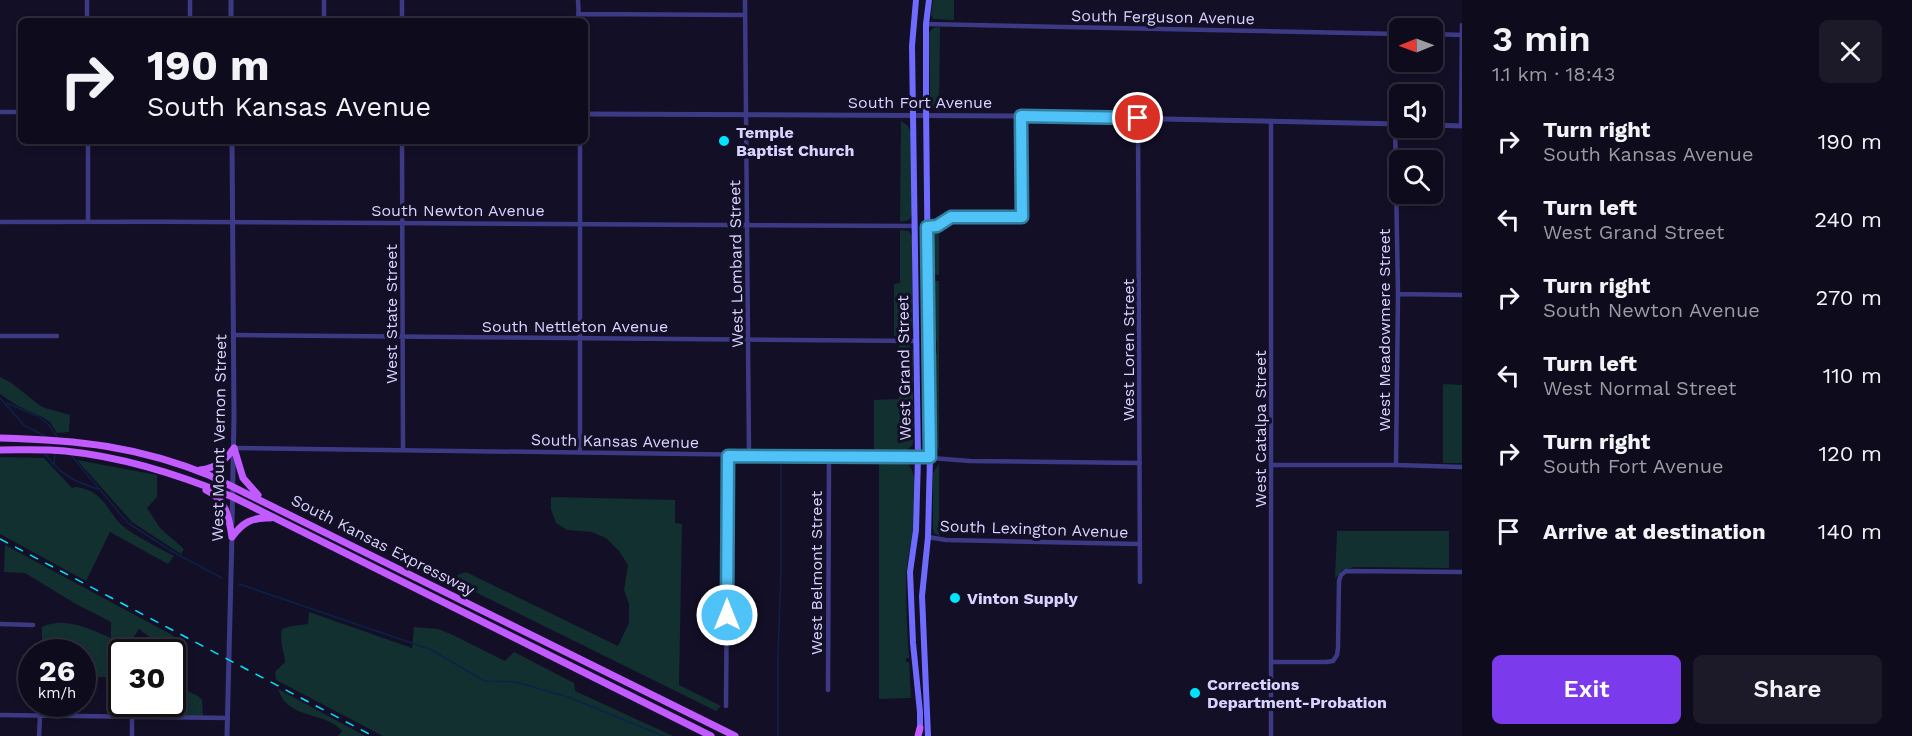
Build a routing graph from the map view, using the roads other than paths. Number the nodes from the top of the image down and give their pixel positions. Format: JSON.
{"nodes":[{"id":1,"x":87,"y":0,"type":"edge"},
{"id":2,"x":190,"y":0,"type":"edge"},
{"id":3,"x":231,"y":0,"type":"edge"},
{"id":4,"x":324,"y":0,"type":"edge"},
{"id":5,"x":402,"y":0,"type":"edge"},
{"id":6,"x":578,"y":0,"type":"edge"},
{"id":7,"x":745,"y":0,"type":"edge"},
{"id":8,"x":916,"y":0,"type":"edge"},
{"id":9,"x":929,"y":0,"type":"edge"},
{"id":10,"x":578,"y":14,"type":"junction"},
{"id":11,"x":745,"y":15,"type":"junction"},
{"id":12,"x":87,"y":18,"type":"edge"},
{"id":13,"x":190,"y":18,"type":"edge"},
{"id":14,"x":231,"y":18,"type":"edge"},
{"id":15,"x":324,"y":18,"type":"edge"},
{"id":16,"x":402,"y":18,"type":"edge"},
{"id":17,"x":579,"y":18,"type":"edge"},
{"id":18,"x":926,"y":24,"type":"junction"},
{"id":19,"x":1462,"y":25,"type":"edge"},
{"id":20,"x":1389,"y":34,"type":"edge"},
{"id":21,"x":1443,"y":34,"type":"edge"},
{"id":22,"x":1462,"y":35,"type":"edge"},
{"id":23,"x":0,"y":112,"type":"edge"},
{"id":24,"x":18,"y":112,"type":"edge"},
{"id":25,"x":588,"y":114,"type":"edge"},
{"id":26,"x":746,"y":116,"type":"junction"},
{"id":27,"x":914,"y":116,"type":"junction"},
{"id":28,"x":926,"y":116,"type":"junction"},
{"id":29,"x":1021,"y":116,"type":"junction"},
{"id":30,"x":1138,"y":118,"type":"junction"},
{"id":31,"x":1271,"y":121,"type":"junction"},
{"id":32,"x":1389,"y":124,"type":"edge"},
{"id":33,"x":1443,"y":125,"type":"edge"},
{"id":34,"x":1461,"y":126,"type":"edge"},
{"id":35,"x":1397,"y":138,"type":"edge"},
{"id":36,"x":87,"y":144,"type":"edge"},
{"id":37,"x":232,"y":144,"type":"edge"},
{"id":38,"x":402,"y":144,"type":"edge"},
{"id":39,"x":580,"y":144,"type":"edge"},
{"id":40,"x":234,"y":221,"type":"junction"},
{"id":41,"x":0,"y":222,"type":"edge"},
{"id":42,"x":88,"y":222,"type":"junction"},
{"id":43,"x":403,"y":222,"type":"junction"},
{"id":44,"x":580,"y":222,"type":"junction"},
{"id":45,"x":748,"y":225,"type":"junction"},
{"id":46,"x":915,"y":226,"type":"junction"},
{"id":47,"x":927,"y":227,"type":"junction"},
{"id":48,"x":1398,"y":294,"type":"junction"},
{"id":49,"x":1462,"y":295,"type":"edge"},
{"id":50,"x":234,"y":335,"type":"junction"},
{"id":51,"x":0,"y":336,"type":"edge"},
{"id":52,"x":57,"y":336,"type":"dead end"},
{"id":53,"x":403,"y":337,"type":"junction"},
{"id":54,"x":580,"y":338,"type":"junction"},
{"id":55,"x":749,"y":339,"type":"junction"},
{"id":56,"x":917,"y":340,"type":"junction"},
{"id":57,"x":3,"y":438,"type":"edge"},
{"id":58,"x":234,"y":448,"type":"junction"},
{"id":59,"x":0,"y":450,"type":"edge"},
{"id":60,"x":403,"y":450,"type":"junction"},
{"id":61,"x":580,"y":452,"type":"junction"},
{"id":62,"x":749,"y":455,"type":"junction"},
{"id":63,"x":728,"y":456,"type":"junction"},
{"id":64,"x":829,"y":457,"type":"junction"},
{"id":65,"x":918,"y":457,"type":"junction"},
{"id":66,"x":930,"y":457,"type":"junction"},
{"id":67,"x":1140,"y":463,"type":"junction"},
{"id":68,"x":1272,"y":465,"type":"junction"},
{"id":69,"x":1395,"y":465,"type":"junction"},
{"id":70,"x":1462,"y":467,"type":"edge"},
{"id":71,"x":196,"y":470,"type":"junction"},
{"id":72,"x":174,"y":474,"type":"junction"},
{"id":73,"x":233,"y":485,"type":"junction"},
{"id":74,"x":233,"y":497,"type":"junction"},
{"id":75,"x":272,"y":505,"type":"junction"},
{"id":76,"x":275,"y":518,"type":"junction"},
{"id":77,"x":232,"y":537,"type":"junction"},
{"id":78,"x":928,"y":537,"type":"junction"},
{"id":79,"x":1140,"y":544,"type":"junction"},
{"id":80,"x":1462,"y":572,"type":"edge"},
{"id":81,"x":1140,"y":582,"type":"dead end"},
{"id":82,"x":0,"y":624,"type":"edge"},
{"id":83,"x":33,"y":625,"type":"dead end"},
{"id":84,"x":1271,"y":662,"type":"junction"},
{"id":85,"x":828,"y":690,"type":"dead end"},
{"id":86,"x":726,"y":706,"type":"dead end"},
{"id":87,"x":0,"y":715,"type":"edge"},
{"id":88,"x":18,"y":715,"type":"edge"},
{"id":89,"x":40,"y":717,"type":"edge"},
{"id":90,"x":132,"y":717,"type":"joint"},
{"id":91,"x":228,"y":718,"type":"junction"},
{"id":92,"x":919,"y":733,"type":"edge"},
{"id":93,"x":39,"y":736,"type":"edge"},
{"id":94,"x":132,"y":736,"type":"edge"},
{"id":95,"x":227,"y":736,"type":"edge"},
{"id":96,"x":711,"y":736,"type":"edge"},
{"id":97,"x":735,"y":736,"type":"edge"},
{"id":98,"x":928,"y":736,"type":"edge"},
{"id":99,"x":1271,"y":736,"type":"edge"}],
"edges":[{"from":1,"to":12,"type":"street"},
{"from":2,"to":13,"type":"street"},
{"from":3,"to":14,"type":"street"},
{"from":4,"to":15,"type":"street"},
{"from":5,"to":16,"type":"street"},
{"from":6,"to":10,"type":"street"},
{"from":7,"to":11,"type":"street","name":"West Lombard Street"},
{"from":8,"to":27,"type":"main road","name":"West Grand Street"},
{"from":9,"to":18,"type":"main road","name":"West Grand Street"},
{"from":10,"to":11,"type":"street"},
{"from":10,"to":17,"type":"street"},
{"from":11,"to":26,"type":"street","name":"West Lombard Street"},
{"from":18,"to":20,"type":"street","name":"South Ferguson Avenue"},
{"from":18,"to":28,"type":"main road","name":"West Grand Street"},
{"from":19,"to":22,"type":"street"},
{"from":21,"to":22,"type":"street"},
{"from":22,"to":34,"type":"street"},
{"from":23,"to":24,"type":"street"},
{"from":25,"to":26,"type":"street","name":"South Fort Avenue"},
{"from":26,"to":27,"type":"street","name":"South Fort Avenue"},
{"from":26,"to":45,"type":"street","name":"West Lombard Street"},
{"from":27,"to":28,"type":"street","name":"South Fort Avenue"},
{"from":27,"to":46,"type":"main road","name":"West Grand Street"},
{"from":28,"to":29,"type":"street","name":"South Fort Avenue"},
{"from":28,"to":47,"type":"main road","name":"West Grand Street"},
{"from":29,"to":30,"type":"street","name":"South Fort Avenue"},
{"from":29,"to":47,"type":"street"},
{"from":30,"to":31,"type":"street","name":"South Fort Avenue"},
{"from":30,"to":67,"type":"street","name":"West Loren Street"},
{"from":31,"to":32,"type":"street","name":"South Fort Avenue"},
{"from":31,"to":68,"type":"street","name":"West Catalpa Street"},
{"from":33,"to":34,"type":"street"},
{"from":35,"to":48,"type":"street","name":"West Meadowmere Street"},
{"from":36,"to":42,"type":"street"},
{"from":37,"to":40,"type":"street","name":"West Mount Vernon Street"},
{"from":38,"to":43,"type":"street","name":"West State Street"},
{"from":39,"to":44,"type":"street"},
{"from":40,"to":42,"type":"street","name":"South Newton Avenue"},
{"from":40,"to":43,"type":"street","name":"South Newton Avenue"},
{"from":40,"to":50,"type":"street","name":"West Mount Vernon Street"},
{"from":41,"to":42,"type":"street","name":"South Newton Avenue"},
{"from":43,"to":44,"type":"street","name":"South Newton Avenue"},
{"from":43,"to":53,"type":"street","name":"West State Street"},
{"from":44,"to":45,"type":"street","name":"South Newton Avenue"},
{"from":44,"to":54,"type":"street"},
{"from":45,"to":46,"type":"street","name":"South Newton Avenue"},
{"from":45,"to":55,"type":"street","name":"West Lombard Street"},
{"from":46,"to":56,"type":"main road","name":"West Grand Street"},
{"from":47,"to":66,"type":"main road","name":"West Grand Street"},
{"from":48,"to":49,"type":"street"},
{"from":48,"to":69,"type":"street","name":"West Meadowmere Street"},
{"from":50,"to":53,"type":"street","name":"South Nettleton Avenue"},
{"from":50,"to":58,"type":"street","name":"West Mount Vernon Street"},
{"from":51,"to":52,"type":"street"},
{"from":53,"to":54,"type":"street","name":"South Nettleton Avenue"},
{"from":53,"to":60,"type":"street","name":"West State Street"},
{"from":54,"to":55,"type":"street","name":"South Nettleton Avenue"},
{"from":54,"to":61,"type":"street"},
{"from":55,"to":56,"type":"street","name":"South Nettleton Avenue"},
{"from":55,"to":62,"type":"street","name":"West Lombard Street"},
{"from":56,"to":65,"type":"main road","name":"West Grand Street"},
{"from":57,"to":71,"type":"main road","name":"South Kansas Expressway"},
{"from":58,"to":60,"type":"street","name":"South Kansas Avenue"},
{"from":58,"to":71,"type":"main road"},
{"from":58,"to":73,"type":"street","name":"West Mount Vernon Street"},
{"from":58,"to":75,"type":"main road"},
{"from":59,"to":72,"type":"main road","name":"South Kansas Expressway"},
{"from":60,"to":61,"type":"street","name":"South Kansas Avenue"},
{"from":61,"to":63,"type":"street","name":"South Kansas Avenue"},
{"from":62,"to":63,"type":"street","name":"South Kansas Avenue"},
{"from":62,"to":64,"type":"street","name":"South Kansas Avenue"},
{"from":63,"to":86,"type":"street"},
{"from":64,"to":65,"type":"street","name":"South Kansas Avenue"},
{"from":64,"to":85,"type":"street","name":"West Belmont Street"},
{"from":65,"to":66,"type":"street","name":"South Kansas Avenue"},
{"from":65,"to":92,"type":"main road","name":"West Grand Street"},
{"from":66,"to":67,"type":"street","name":"South Kansas Avenue"},
{"from":66,"to":78,"type":"main road","name":"West Grand Street"},
{"from":67,"to":79,"type":"street","name":"West Loren Street"},
{"from":68,"to":69,"type":"street"},
{"from":68,"to":84,"type":"street","name":"West Catalpa Street"},
{"from":69,"to":70,"type":"street"},
{"from":71,"to":73,"type":"main road","name":"South Kansas Expressway"},
{"from":72,"to":74,"type":"main road","name":"South Kansas Expressway"},
{"from":72,"to":77,"type":"main road"},
{"from":73,"to":74,"type":"street","name":"West Mount Vernon Street"},
{"from":73,"to":75,"type":"main road","name":"South Kansas Expressway"},
{"from":74,"to":76,"type":"main road","name":"South Kansas Expressway"},
{"from":74,"to":77,"type":"street","name":"West Mount Vernon Street"},
{"from":75,"to":97,"type":"main road","name":"South Kansas Expressway"},
{"from":76,"to":77,"type":"main road"},
{"from":76,"to":96,"type":"main road","name":"South Kansas Expressway"},
{"from":77,"to":91,"type":"street","name":"West Mount Vernon Street"},
{"from":78,"to":79,"type":"street","name":"South Lexington Avenue"},
{"from":78,"to":98,"type":"main road","name":"West Grand Street"},
{"from":79,"to":81,"type":"street","name":"West Loren Street"},
{"from":80,"to":84,"type":"street"},
{"from":82,"to":83,"type":"street"},
{"from":84,"to":99,"type":"street","name":"West Catalpa Street"},
{"from":87,"to":88,"type":"street"},
{"from":89,"to":93,"type":"street"},
{"from":90,"to":91,"type":"street"},
{"from":90,"to":94,"type":"street"},
{"from":91,"to":95,"type":"street","name":"West Mount Vernon Street"}]}
